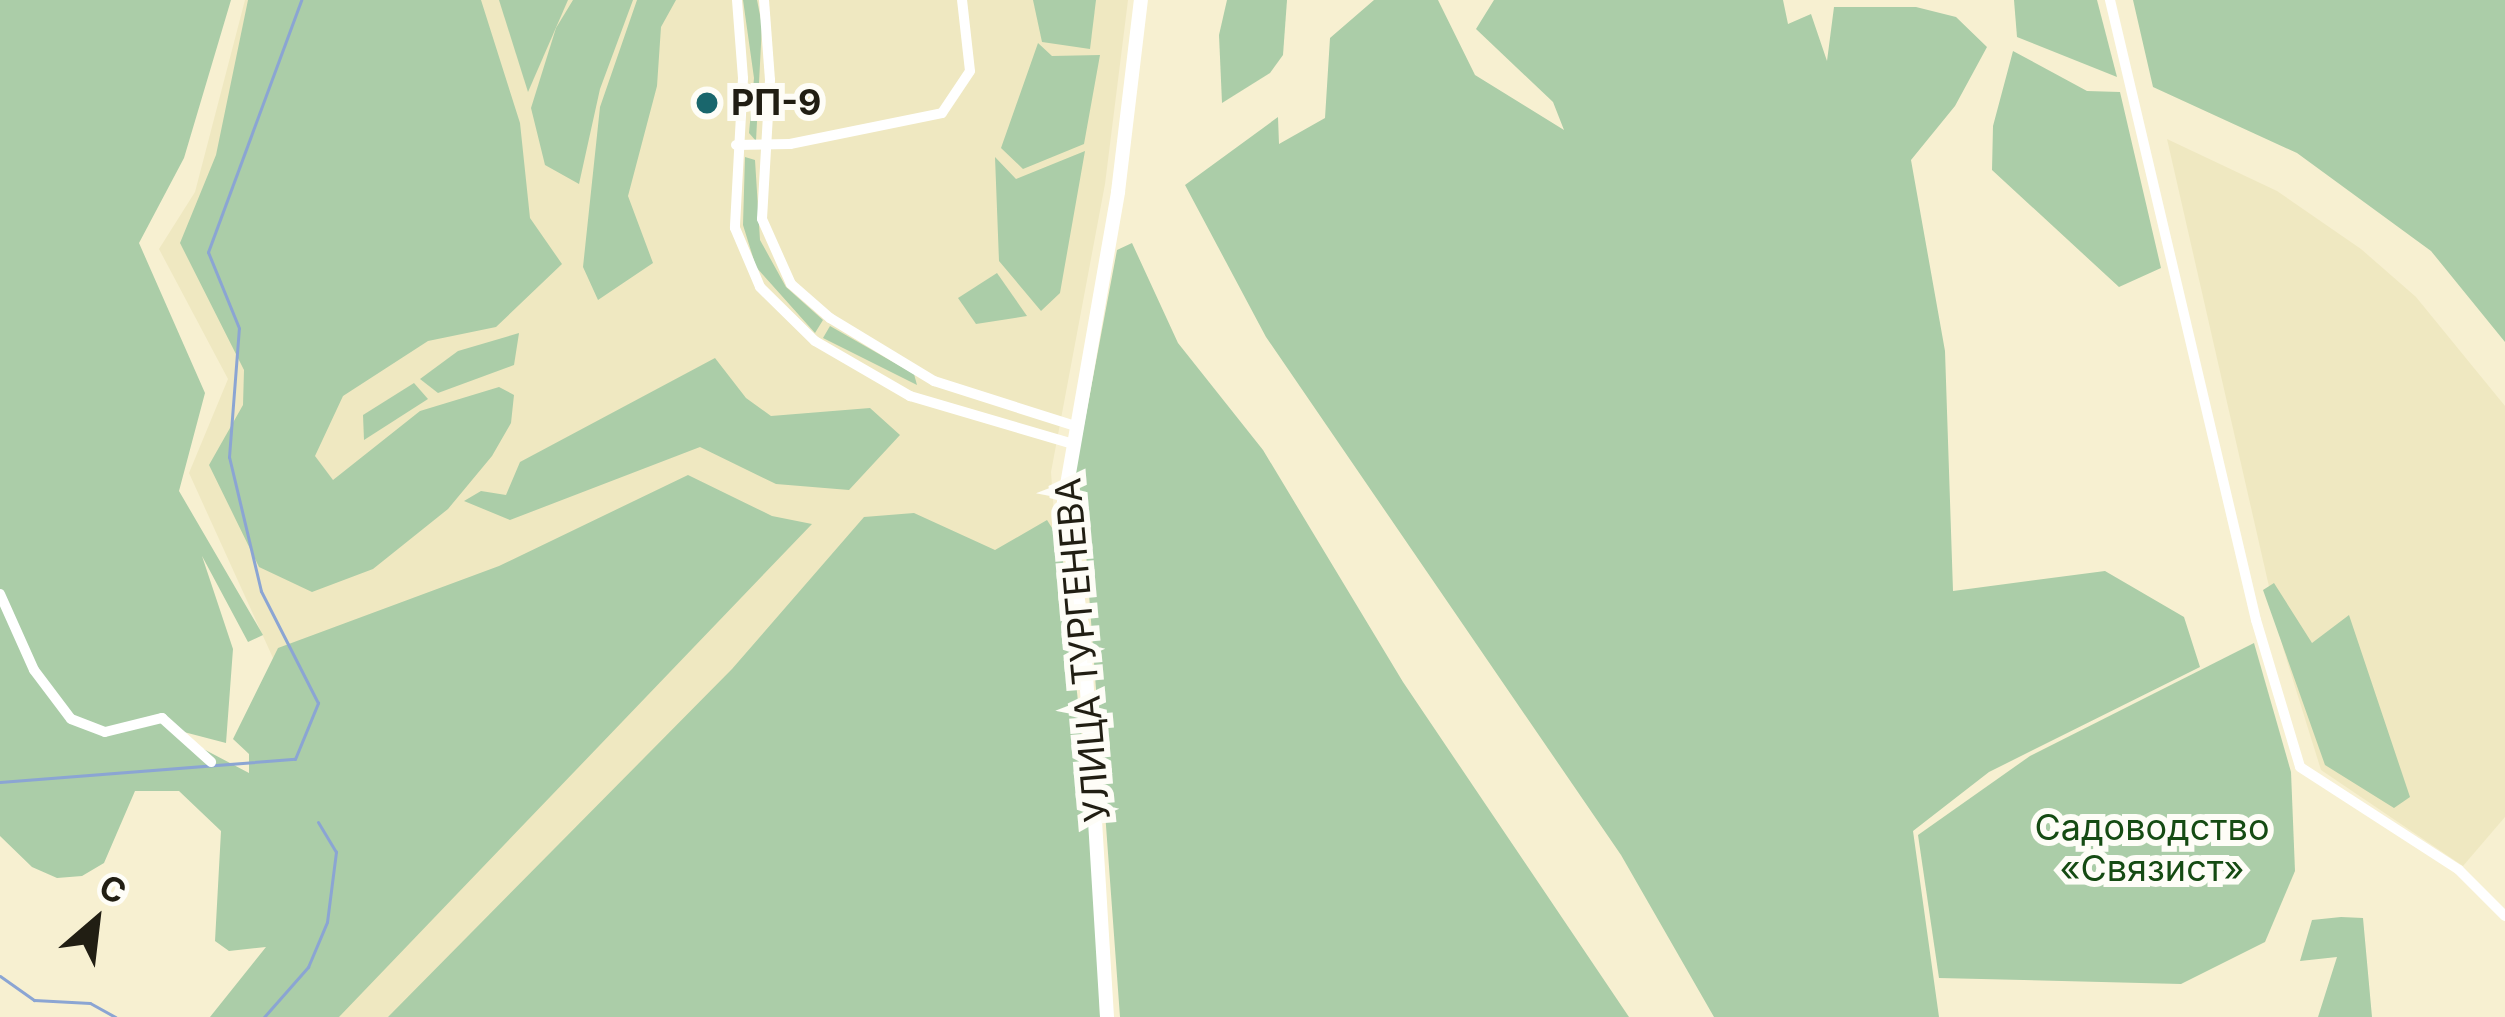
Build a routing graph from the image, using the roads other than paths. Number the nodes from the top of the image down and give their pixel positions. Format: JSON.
{"nodes":[{"id":1,"x":736,"y":0,"type":"edge"},
{"id":2,"x":764,"y":0,"type":"edge"},
{"id":3,"x":962,"y":0,"type":"edge"},
{"id":4,"x":1141,"y":0,"type":"edge"},
{"id":5,"x":2110,"y":0,"type":"edge"},
{"id":6,"x":736,"y":145,"type":"junction"},
{"id":7,"x":764,"y":148,"type":"junction"},
{"id":8,"x":921,"y":371,"type":"junction"},
{"id":9,"x":911,"y":396,"type":"junction"},
{"id":10,"x":1072,"y":425,"type":"junction"},
{"id":11,"x":1070,"y":443,"type":"junction"},
{"id":12,"x":0,"y":594,"type":"edge"},
{"id":13,"x":211,"y":762,"type":"dead end"},
{"id":14,"x":2505,"y":916,"type":"edge"},
{"id":15,"x":1106,"y":1017,"type":"edge"}],
"edges":[{"from":1,"to":6,"type":"street"},
{"from":2,"to":7,"type":"street"},
{"from":3,"to":7,"type":"street"},
{"from":4,"to":10,"type":"street","name":"УЛИЦА ТУРГЕНЕВА"},
{"from":5,"to":14,"type":"street"},
{"from":6,"to":7,"type":"street"},
{"from":6,"to":9,"type":"street"},
{"from":7,"to":8,"type":"street"},
{"from":8,"to":9,"type":"street"},
{"from":8,"to":10,"type":"street"},
{"from":9,"to":11,"type":"street"},
{"from":10,"to":11,"type":"street","name":"УЛИЦА ТУРГЕНЕВА"},
{"from":11,"to":15,"type":"street","name":"УЛИЦА ТУРГЕНЕВА"},
{"from":12,"to":13,"type":"street"}]}
